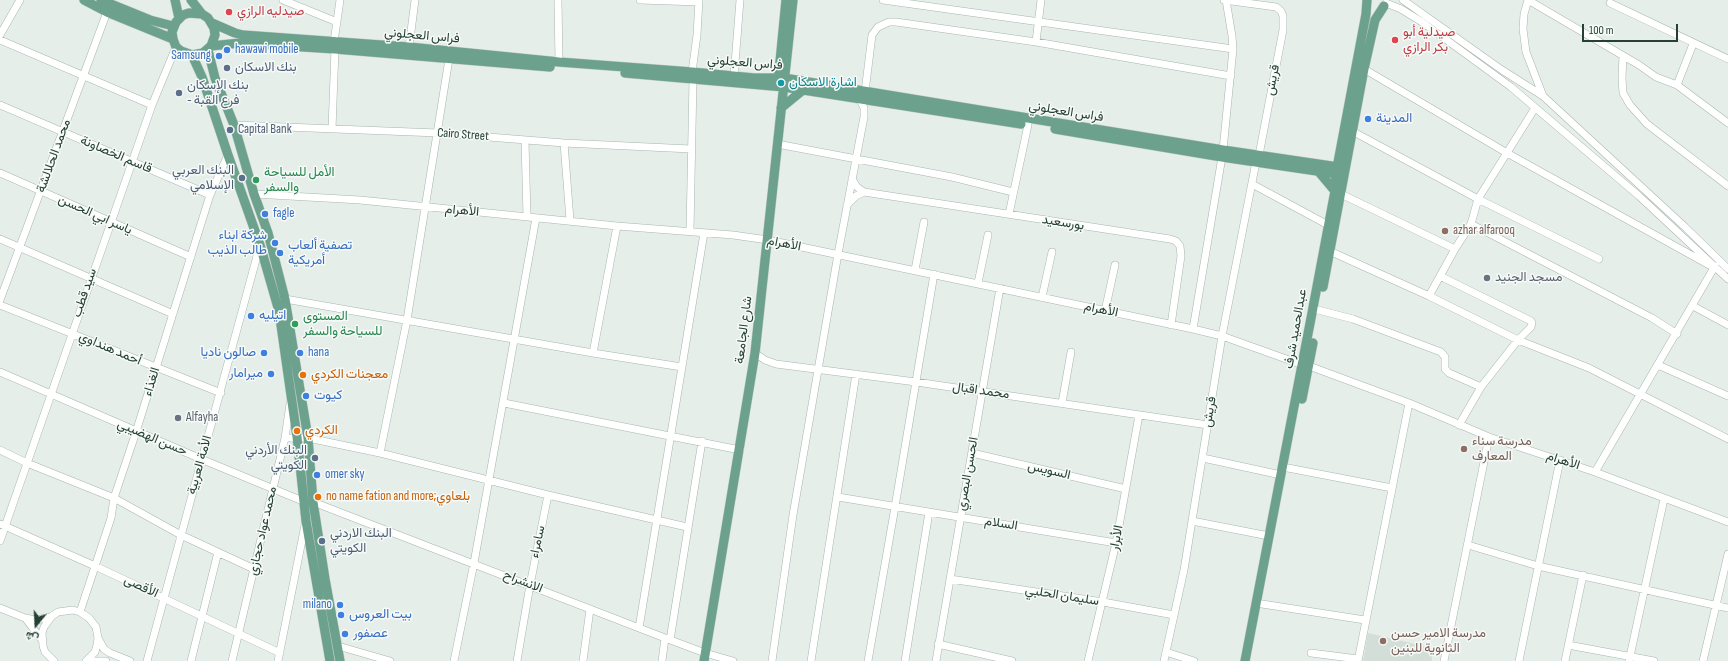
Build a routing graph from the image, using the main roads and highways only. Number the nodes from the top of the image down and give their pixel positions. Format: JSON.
{"nodes":[{"id":1,"x":84,"y":0,"type":"edge"},
{"id":2,"x":101,"y":0,"type":"edge"},
{"id":3,"x":175,"y":0,"type":"edge"},
{"id":4,"x":191,"y":0,"type":"edge"},
{"id":5,"x":786,"y":0,"type":"edge"},
{"id":6,"x":793,"y":0,"type":"edge"},
{"id":7,"x":1367,"y":0,"type":"edge"},
{"id":8,"x":1386,"y":3,"type":"edge"},
{"id":9,"x":202,"y":14,"type":"junction"},
{"id":10,"x":179,"y":18,"type":"junction"},
{"id":11,"x":212,"y":23,"type":"junction"},
{"id":12,"x":173,"y":26,"type":"junction"},
{"id":13,"x":174,"y":43,"type":"junction"},
{"id":14,"x":334,"y":46,"type":"junction"},
{"id":15,"x":209,"y":48,"type":"junction"},
{"id":16,"x":192,"y":55,"type":"junction"},
{"id":17,"x":692,"y":75,"type":"junction"},
{"id":18,"x":781,"y":82,"type":"junction"},
{"id":19,"x":803,"y":90,"type":"junction"},
{"id":20,"x":862,"y":96,"type":"junction"},
{"id":21,"x":781,"y":108,"type":"junction"},
{"id":22,"x":1340,"y":150,"type":"junction"},
{"id":23,"x":1222,"y":154,"type":"junction"},
{"id":24,"x":1318,"y":167,"type":"junction"},
{"id":25,"x":1340,"y":171,"type":"junction"},
{"id":26,"x":1338,"y":193,"type":"junction"},
{"id":27,"x":1326,"y":250,"type":"junction"},
{"id":28,"x":1306,"y":366,"type":"junction"},
{"id":29,"x":309,"y":502,"type":"junction"},
{"id":30,"x":704,"y":657,"type":"edge"},
{"id":31,"x":330,"y":661,"type":"edge"},
{"id":32,"x":340,"y":661,"type":"edge"},
{"id":33,"x":1245,"y":661,"type":"edge"},
{"id":34,"x":1250,"y":661,"type":"edge"}],
"edges":[{"from":1,"to":13,"type":"main road"},
{"from":2,"to":12,"type":"main road"},
{"from":3,"to":10,"type":"main road"},
{"from":4,"to":9,"type":"main road"},
{"from":5,"to":18,"type":"main road","name":"شارع الجامعة"},
{"from":6,"to":18,"type":"main road","name":"شارع الجامعة"},
{"from":7,"to":8,"type":"main road"},
{"from":7,"to":22,"type":"main road","name":"عبدالحميد شرف"},
{"from":8,"to":25,"type":"main road","name":"عبدالحميد شرف"},
{"from":9,"to":10,"type":"main road"},
{"from":9,"to":11,"type":"main road"},
{"from":10,"to":12,"type":"main road"},
{"from":11,"to":14,"type":"main road","name":"فراس العجلوني"},
{"from":11,"to":15,"type":"main road"},
{"from":12,"to":13,"type":"main road"},
{"from":13,"to":16,"type":"main road"},
{"from":14,"to":15,"type":"main road","name":"فراس العجلوني"},
{"from":14,"to":17,"type":"main road","name":"فراس العجلوني"},
{"from":14,"to":17,"type":"main road","name":"فراس العجلوني"},
{"from":15,"to":16,"type":"main road"},
{"from":15,"to":29,"type":"main road"},
{"from":16,"to":29,"type":"main road"},
{"from":17,"to":18,"type":"main road","name":"فراس العجلوني"},
{"from":17,"to":18,"type":"main road","name":"فراس العجلوني"},
{"from":18,"to":19,"type":"main road","name":"فراس العجلوني"},
{"from":18,"to":20,"type":"main road","name":"فراس العجلوني"},
{"from":18,"to":21,"type":"main road","name":"شارع الجامعة"},
{"from":19,"to":20,"type":"main road","name":"فراس العجلوني"},
{"from":19,"to":21,"type":"main road"},
{"from":20,"to":23,"type":"main road","name":"فراس العجلوني"},
{"from":20,"to":23,"type":"main road","name":"فراس العجلوني"},
{"from":21,"to":30,"type":"main road","name":"شارع الجامعة"},
{"from":22,"to":24,"type":"main road"},
{"from":22,"to":25,"type":"main road","name":"عبدالحميد شرف"},
{"from":23,"to":24,"type":"main road","name":"فراس العجلوني"},
{"from":24,"to":25,"type":"main road","name":"فراس العجلوني"},
{"from":24,"to":26,"type":"main road"},
{"from":25,"to":26,"type":"main road","name":"عبدالحميد شرف"},
{"from":26,"to":27,"type":"main road","name":"عبدالحميد شرف"},
{"from":26,"to":27,"type":"main road","name":"عبدالحميد شرف"},
{"from":27,"to":28,"type":"main road","name":"عبدالحميد شرف"},
{"from":27,"to":28,"type":"main road","name":"عبدالحميد شرف"},
{"from":28,"to":33,"type":"main road","name":"عبدالحميد شرف"},
{"from":28,"to":34,"type":"main road","name":"عبدالحميد شرف"},
{"from":29,"to":31,"type":"main road"},
{"from":29,"to":32,"type":"main road"}]}
